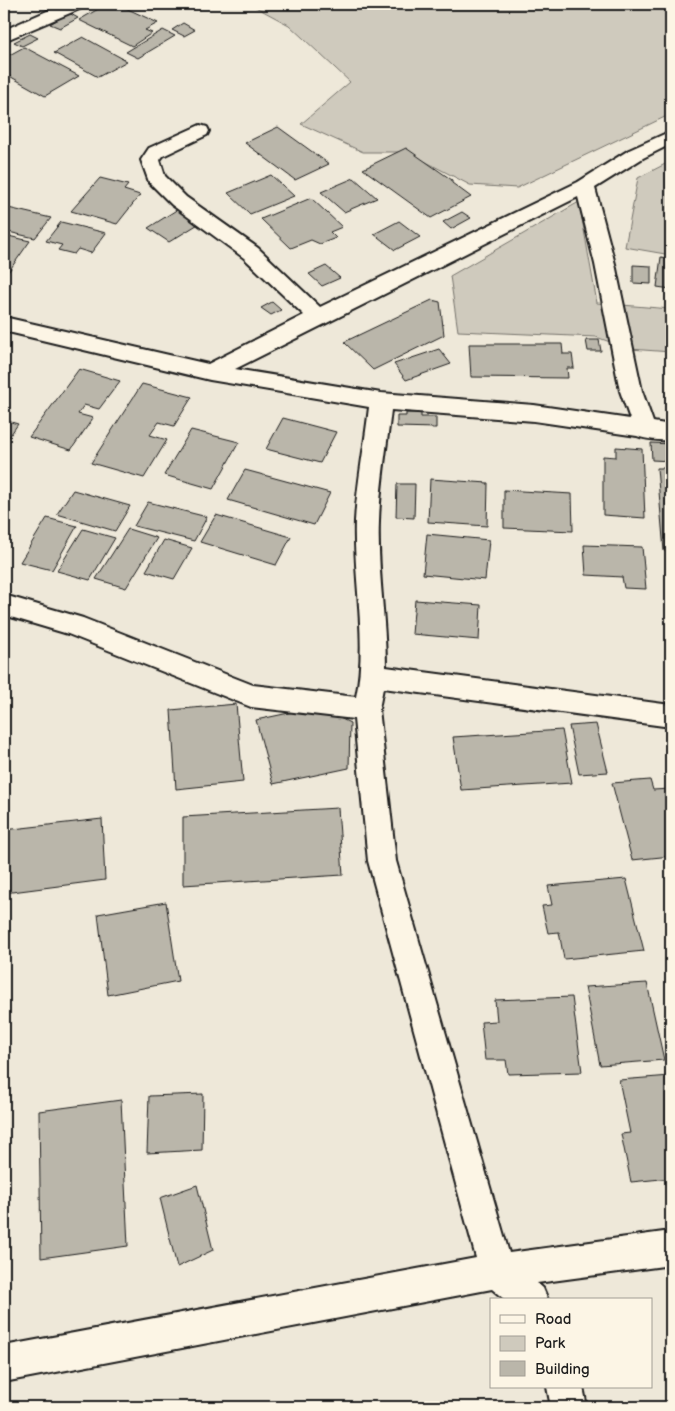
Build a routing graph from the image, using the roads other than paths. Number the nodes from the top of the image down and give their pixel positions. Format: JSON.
{"nodes":[{"id":1,"x":76,"y":4,"type":"edge"},
{"id":2,"x":4,"y":36,"type":"edge"},
{"id":3,"x":200,"y":131,"type":"dead end"},
{"id":4,"x":671,"y":137,"type":"edge"},
{"id":5,"x":585,"y":186,"type":"junction"},
{"id":6,"x":318,"y":317,"type":"junction"},
{"id":7,"x":4,"y":324,"type":"edge"},
{"id":8,"x":210,"y":372,"type":"junction"},
{"id":9,"x":381,"y":402,"type":"junction"},
{"id":10,"x":646,"y":431,"type":"junction"},
{"id":11,"x":671,"y":433,"type":"edge"},
{"id":12,"x":5,"y":607,"type":"edge"},
{"id":13,"x":372,"y":676,"type":"junction"},
{"id":14,"x":366,"y":709,"type":"junction"},
{"id":15,"x":671,"y":716,"type":"edge"},
{"id":16,"x":671,"y":1248,"type":"edge"},
{"id":17,"x":497,"y":1272,"type":"junction"},
{"id":18,"x":529,"y":1298,"type":"edge"},
{"id":19,"x":4,"y":1364,"type":"edge"},
{"id":20,"x":565,"y":1388,"type":"edge"},
{"id":21,"x":569,"y":1407,"type":"edge"}],
"edges":[{"from":1,"to":2,"type":"street"},
{"from":3,"to":6,"type":"street"},
{"from":4,"to":5,"type":"street"},
{"from":5,"to":6,"type":"street"},
{"from":5,"to":10,"type":"street"},
{"from":6,"to":8,"type":"street"},
{"from":7,"to":8,"type":"street"},
{"from":8,"to":9,"type":"street"},
{"from":9,"to":10,"type":"street"},
{"from":9,"to":13,"type":"street"},
{"from":10,"to":11,"type":"street"},
{"from":12,"to":14,"type":"street"},
{"from":13,"to":14,"type":"street"},
{"from":13,"to":15,"type":"street"},
{"from":14,"to":17,"type":"street"},
{"from":16,"to":17,"type":"street"},
{"from":17,"to":18,"type":"street"},
{"from":17,"to":19,"type":"street"},
{"from":20,"to":21,"type":"street"}]}
